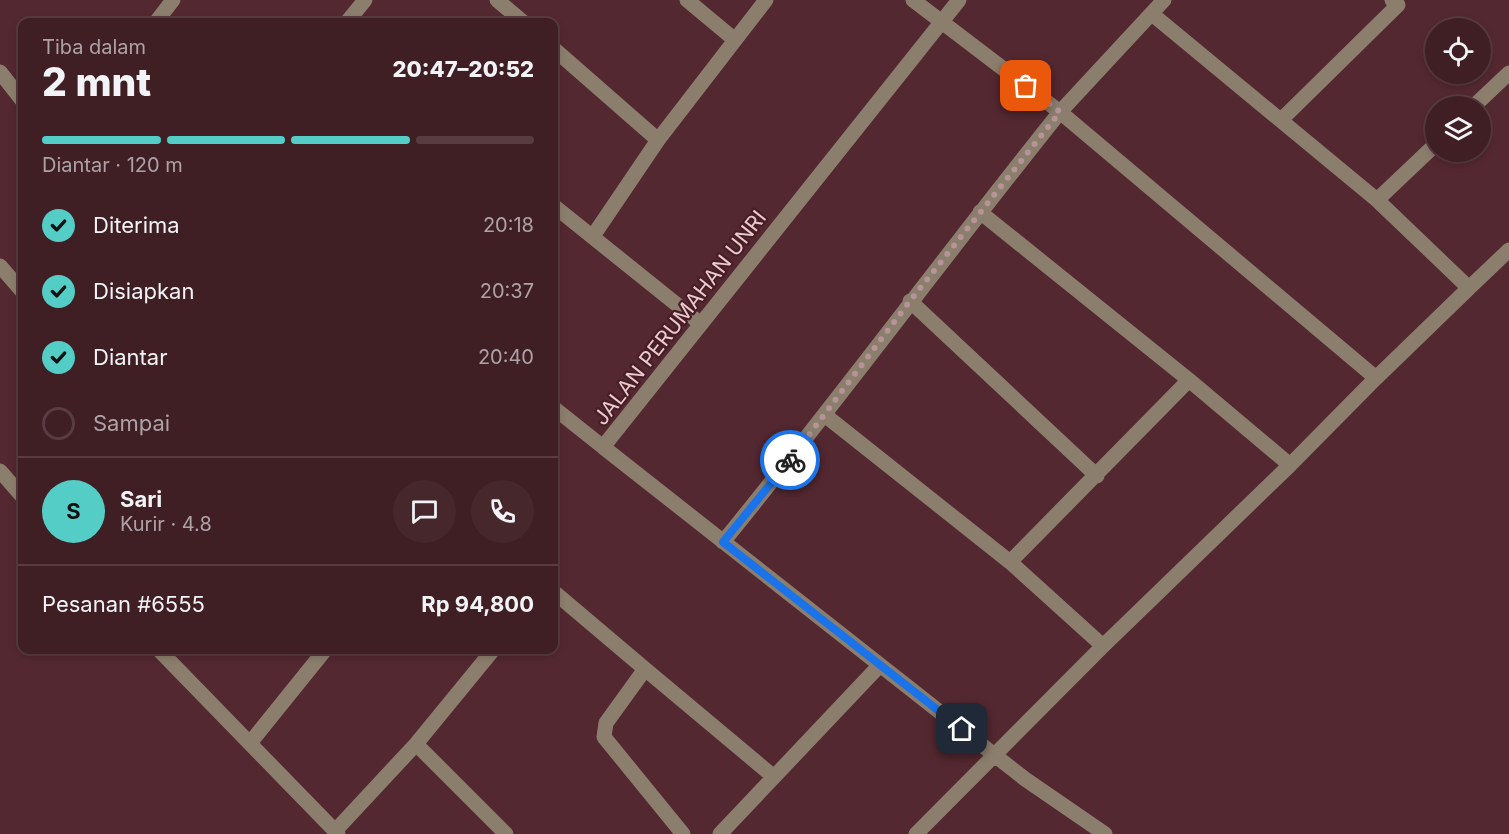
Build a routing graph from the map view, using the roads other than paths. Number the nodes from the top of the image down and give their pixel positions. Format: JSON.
{"nodes":[{"id":1,"x":173,"y":0,"type":"edge"},
{"id":2,"x":365,"y":0,"type":"edge"},
{"id":3,"x":497,"y":0,"type":"edge"},
{"id":4,"x":687,"y":0,"type":"edge"},
{"id":5,"x":766,"y":0,"type":"edge"},
{"id":6,"x":913,"y":0,"type":"edge"},
{"id":7,"x":958,"y":0,"type":"edge"},
{"id":8,"x":1164,"y":0,"type":"edge"},
{"id":9,"x":1398,"y":2,"type":"edge"},
{"id":10,"x":1152,"y":14,"type":"junction"},
{"id":11,"x":159,"y":18,"type":"edge"},
{"id":12,"x":350,"y":18,"type":"edge"},
{"id":13,"x":518,"y":18,"type":"edge"},
{"id":14,"x":941,"y":21,"type":"junction"},
{"id":15,"x":735,"y":40,"type":"junction"},
{"id":16,"x":558,"y":52,"type":"edge"},
{"id":17,"x":0,"y":72,"type":"edge"},
{"id":18,"x":1509,"y":74,"type":"edge"},
{"id":19,"x":18,"y":95,"type":"edge"},
{"id":20,"x":1485,"y":96,"type":"edge"},
{"id":21,"x":1060,"y":112,"type":"junction"},
{"id":22,"x":1282,"y":119,"type":"junction"},
{"id":23,"x":658,"y":140,"type":"junction"},
{"id":24,"x":1425,"y":154,"type":"edge"},
{"id":25,"x":1377,"y":200,"type":"junction"},
{"id":26,"x":558,"y":209,"type":"edge"},
{"id":27,"x":980,"y":212,"type":"junction"},
{"id":28,"x":593,"y":236,"type":"junction"},
{"id":29,"x":1509,"y":250,"type":"edge"},
{"id":30,"x":0,"y":266,"type":"edge"},
{"id":31,"x":18,"y":286,"type":"edge"},
{"id":32,"x":1469,"y":288,"type":"junction"},
{"id":33,"x":910,"y":301,"type":"junction"},
{"id":34,"x":701,"y":324,"type":"junction"},
{"id":35,"x":1376,"y":378,"type":"junction"},
{"id":36,"x":1189,"y":380,"type":"junction"},
{"id":37,"x":558,"y":411,"type":"edge"},
{"id":38,"x":826,"y":416,"type":"junction"},
{"id":39,"x":603,"y":447,"type":"junction"},
{"id":40,"x":1290,"y":465,"type":"junction"},
{"id":41,"x":0,"y":471,"type":"edge"},
{"id":42,"x":1097,"y":476,"type":"junction"},
{"id":43,"x":18,"y":491,"type":"edge"},
{"id":44,"x":723,"y":542,"type":"junction"},
{"id":45,"x":1010,"y":562,"type":"junction"},
{"id":46,"x":558,"y":595,"type":"edge"},
{"id":47,"x":1103,"y":646,"type":"junction"},
{"id":48,"x":163,"y":654,"type":"edge"},
{"id":49,"x":322,"y":654,"type":"edge"},
{"id":50,"x":490,"y":654,"type":"edge"},
{"id":51,"x":880,"y":665,"type":"junction"},
{"id":52,"x":645,"y":669,"type":"junction"},
{"id":53,"x":250,"y":743,"type":"junction"},
{"id":54,"x":416,"y":744,"type":"junction"},
{"id":55,"x":994,"y":754,"type":"junction"},
{"id":56,"x":774,"y":777,"type":"junction"},
{"id":57,"x":336,"y":832,"type":"edge"},
{"id":58,"x":506,"y":834,"type":"edge"},
{"id":59,"x":683,"y":834,"type":"edge"},
{"id":60,"x":720,"y":834,"type":"edge"},
{"id":61,"x":916,"y":834,"type":"edge"},
{"id":62,"x":1105,"y":834,"type":"edge"}],
"edges":[{"from":1,"to":11,"type":"street"},
{"from":2,"to":12,"type":"street"},
{"from":3,"to":13,"type":"street"},
{"from":4,"to":15,"type":"street"},
{"from":5,"to":15,"type":"street"},
{"from":6,"to":14,"type":"street"},
{"from":7,"to":14,"type":"street","name":"JALAN PERUMAHAN UNRI"},
{"from":8,"to":10,"type":"street"},
{"from":9,"to":22,"type":"street"},
{"from":10,"to":21,"type":"street"},
{"from":10,"to":22,"type":"street"},
{"from":14,"to":21,"type":"street"},
{"from":14,"to":34,"type":"street","name":"JALAN PERUMAHAN UNRI"},
{"from":15,"to":23,"type":"street"},
{"from":16,"to":23,"type":"street"},
{"from":17,"to":19,"type":"street"},
{"from":18,"to":20,"type":"street"},
{"from":21,"to":27,"type":"street"},
{"from":21,"to":35,"type":"street"},
{"from":22,"to":25,"type":"street"},
{"from":23,"to":28,"type":"street"},
{"from":24,"to":25,"type":"street"},
{"from":25,"to":32,"type":"street"},
{"from":26,"to":28,"type":"street"},
{"from":27,"to":33,"type":"street"},
{"from":27,"to":36,"type":"street"},
{"from":28,"to":34,"type":"street"},
{"from":29,"to":32,"type":"street"},
{"from":30,"to":31,"type":"street"},
{"from":32,"to":35,"type":"street"},
{"from":33,"to":38,"type":"street"},
{"from":33,"to":42,"type":"street"},
{"from":34,"to":39,"type":"street","name":"JALAN PERUMAHAN UNRI"},
{"from":35,"to":40,"type":"street"},
{"from":36,"to":40,"type":"street"},
{"from":36,"to":42,"type":"street"},
{"from":37,"to":39,"type":"street"},
{"from":38,"to":44,"type":"street"},
{"from":38,"to":45,"type":"street"},
{"from":39,"to":44,"type":"street","name":"JALAN PERUMAHAN UNRI"},
{"from":40,"to":47,"type":"street"},
{"from":41,"to":43,"type":"street"},
{"from":42,"to":45,"type":"street"},
{"from":44,"to":51,"type":"street","name":"JALAN PERUMAHAN UNRI"},
{"from":45,"to":47,"type":"street"},
{"from":46,"to":52,"type":"street"},
{"from":47,"to":55,"type":"street"},
{"from":48,"to":53,"type":"street"},
{"from":49,"to":53,"type":"street"},
{"from":50,"to":54,"type":"street"},
{"from":51,"to":55,"type":"street","name":"JALAN PERUMAHAN UNRI"},
{"from":51,"to":56,"type":"street"},
{"from":52,"to":56,"type":"street"},
{"from":52,"to":59,"type":"street"},
{"from":53,"to":57,"type":"street"},
{"from":54,"to":57,"type":"street"},
{"from":54,"to":58,"type":"street"},
{"from":55,"to":61,"type":"street"},
{"from":55,"to":62,"type":"street","name":"JALAN PERUMAHAN UNRI"},
{"from":56,"to":60,"type":"street"}]}
